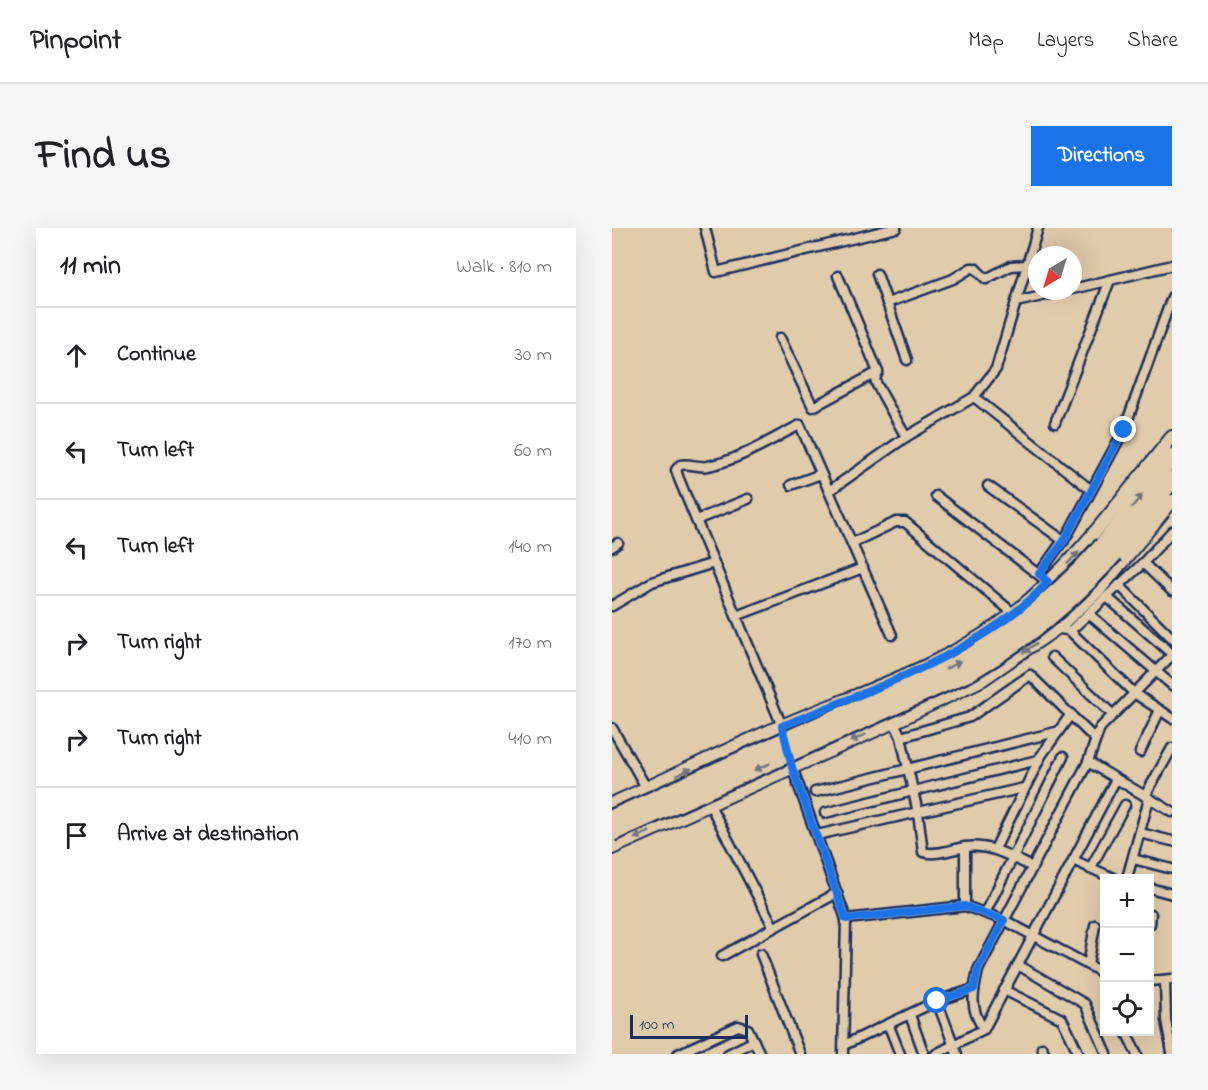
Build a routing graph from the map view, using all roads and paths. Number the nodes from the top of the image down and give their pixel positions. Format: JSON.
{"nodes":[{"id":1,"x":705,"y":228,"type":"edge"},
{"id":2,"x":897,"y":228,"type":"edge"},
{"id":3,"x":1038,"y":228,"type":"edge"},
{"id":4,"x":1027,"y":265,"type":"junction"},
{"id":5,"x":1172,"y":265,"type":"edge"},
{"id":6,"x":877,"y":274,"type":"dead end"},
{"id":7,"x":838,"y":276,"type":"dead end"},
{"id":8,"x":1110,"y":280,"type":"junction"},
{"id":9,"x":1082,"y":287,"type":"edge"},
{"id":10,"x":1172,"y":297,"type":"edge"},
{"id":11,"x":1028,"y":299,"type":"edge"},
{"id":12,"x":1016,"y":302,"type":"junction"},
{"id":13,"x":887,"y":303,"type":"junction"},
{"id":14,"x":780,"y":338,"type":"dead end"},
{"id":15,"x":907,"y":360,"type":"dead end"},
{"id":16,"x":878,"y":372,"type":"junction"},
{"id":17,"x":974,"y":397,"type":"junction"},
{"id":18,"x":1055,"y":423,"type":"dead end"},
{"id":19,"x":906,"y":437,"type":"junction"},
{"id":20,"x":1172,"y":437,"type":"edge"},
{"id":21,"x":1172,"y":458,"type":"edge"},
{"id":22,"x":821,"y":474,"type":"junction"},
{"id":23,"x":1172,"y":480,"type":"edge"},
{"id":24,"x":791,"y":485,"type":"dead end"},
{"id":25,"x":988,"y":486,"type":"dead end"},
{"id":26,"x":1092,"y":490,"type":"junction"},
{"id":27,"x":829,"y":491,"type":"junction"},
{"id":28,"x":936,"y":496,"type":"dead end"},
{"id":29,"x":748,"y":499,"type":"dead end"},
{"id":30,"x":1172,"y":501,"type":"edge"},
{"id":31,"x":696,"y":520,"type":"junction"},
{"id":32,"x":1172,"y":531,"type":"edge"},
{"id":33,"x":1165,"y":538,"type":"junction"},
{"id":34,"x":1064,"y":541,"type":"junction"},
{"id":35,"x":852,"y":543,"type":"junction"},
{"id":36,"x":1172,"y":545,"type":"edge"},
{"id":37,"x":714,"y":563,"type":"junction"},
{"id":38,"x":1143,"y":563,"type":"junction"},
{"id":39,"x":863,"y":568,"type":"junction"},
{"id":40,"x":1044,"y":578,"type":"junction"},
{"id":41,"x":1119,"y":585,"type":"junction"},
{"id":42,"x":1172,"y":591,"type":"edge"},
{"id":43,"x":1107,"y":597,"type":"junction"},
{"id":44,"x":612,"y":606,"type":"edge"},
{"id":45,"x":1013,"y":613,"type":"junction"},
{"id":46,"x":1089,"y":614,"type":"junction"},
{"id":47,"x":736,"y":616,"type":"junction"},
{"id":48,"x":1057,"y":628,"type":"junction"},
{"id":49,"x":1070,"y":632,"type":"junction"},
{"id":50,"x":892,"y":634,"type":"dead end"},
{"id":51,"x":1172,"y":638,"type":"edge"},
{"id":52,"x":1172,"y":654,"type":"edge"},
{"id":53,"x":1052,"y":657,"type":"dead end"},
{"id":54,"x":1155,"y":672,"type":"junction"},
{"id":55,"x":1172,"y":685,"type":"edge"},
{"id":56,"x":1134,"y":693,"type":"junction"},
{"id":57,"x":1160,"y":710,"type":"junction"},
{"id":58,"x":1071,"y":714,"type":"junction"},
{"id":59,"x":1113,"y":715,"type":"junction"},
{"id":60,"x":1172,"y":718,"type":"edge"},
{"id":61,"x":894,"y":722,"type":"junction"},
{"id":62,"x":782,"y":726,"type":"junction"},
{"id":63,"x":612,"y":728,"type":"edge"},
{"id":64,"x":1056,"y":732,"type":"junction"},
{"id":65,"x":901,"y":737,"type":"junction"},
{"id":66,"x":1095,"y":739,"type":"junction"},
{"id":67,"x":1172,"y":748,"type":"edge"},
{"id":68,"x":1140,"y":752,"type":"dead end"},
{"id":69,"x":1041,"y":757,"type":"junction"},
{"id":70,"x":1063,"y":757,"type":"dead end"},
{"id":71,"x":1088,"y":762,"type":"junction"},
{"id":72,"x":792,"y":767,"type":"junction"},
{"id":73,"x":908,"y":769,"type":"junction"},
{"id":74,"x":1116,"y":779,"type":"junction"},
{"id":75,"x":1024,"y":788,"type":"junction"},
{"id":76,"x":647,"y":789,"type":"junction"},
{"id":77,"x":913,"y":791,"type":"junction"},
{"id":78,"x":815,"y":792,"type":"dead end"},
{"id":79,"x":1147,"y":797,"type":"junction"},
{"id":80,"x":612,"y":804,"type":"edge"},
{"id":81,"x":710,"y":805,"type":"junction"},
{"id":82,"x":1125,"y":805,"type":"dead end"},
{"id":83,"x":1172,"y":812,"type":"edge"},
{"id":84,"x":825,"y":813,"type":"dead end"},
{"id":85,"x":918,"y":813,"type":"junction"},
{"id":86,"x":612,"y":818,"type":"edge"},
{"id":87,"x":612,"y":833,"type":"edge"},
{"id":88,"x":1140,"y":833,"type":"junction"},
{"id":89,"x":817,"y":835,"type":"junction"},
{"id":90,"x":1172,"y":841,"type":"edge"},
{"id":91,"x":965,"y":847,"type":"junction"},
{"id":92,"x":612,"y":848,"type":"edge"},
{"id":93,"x":995,"y":849,"type":"junction"},
{"id":94,"x":1014,"y":858,"type":"junction"},
{"id":95,"x":1133,"y":859,"type":"junction"},
{"id":96,"x":1073,"y":860,"type":"junction"},
{"id":97,"x":1032,"y":867,"type":"junction"},
{"id":98,"x":1090,"y":869,"type":"junction"},
{"id":99,"x":1172,"y":869,"type":"edge"},
{"id":100,"x":1102,"y":874,"type":"edge"},
{"id":101,"x":1128,"y":874,"type":"edge"},
{"id":102,"x":1154,"y":889,"type":"edge"},
{"id":103,"x":837,"y":893,"type":"junction"},
{"id":104,"x":1172,"y":894,"type":"edge"},
{"id":105,"x":965,"y":906,"type":"junction"},
{"id":106,"x":985,"y":913,"type":"junction"},
{"id":107,"x":846,"y":919,"type":"junction"},
{"id":108,"x":1004,"y":920,"type":"junction"},
{"id":109,"x":1095,"y":925,"type":"dead end"},
{"id":110,"x":774,"y":928,"type":"junction"},
{"id":111,"x":1035,"y":936,"type":"junction"},
{"id":112,"x":761,"y":954,"type":"dead end"},
{"id":113,"x":722,"y":956,"type":"dead end"},
{"id":114,"x":1018,"y":965,"type":"junction"},
{"id":115,"x":1088,"y":965,"type":"junction"},
{"id":116,"x":1100,"y":972,"type":"edge"},
{"id":117,"x":1170,"y":977,"type":"edge"},
{"id":118,"x":1154,"y":980,"type":"edge"},
{"id":119,"x":974,"y":989,"type":"junction"},
{"id":120,"x":1004,"y":990,"type":"junction"},
{"id":121,"x":937,"y":1001,"type":"junction"},
{"id":122,"x":910,"y":1015,"type":"junction"},
{"id":123,"x":889,"y":1026,"type":"junction"},
{"id":124,"x":984,"y":1029,"type":"junction"},
{"id":125,"x":1128,"y":1036,"type":"edge"},
{"id":126,"x":754,"y":1041,"type":"junction"},
{"id":127,"x":843,"y":1050,"type":"edge"},
{"id":128,"x":955,"y":1050,"type":"edge"},
{"id":129,"x":1172,"y":1053,"type":"edge"},
{"id":130,"x":678,"y":1054,"type":"edge"},
{"id":131,"x":728,"y":1054,"type":"edge"},
{"id":132,"x":760,"y":1054,"type":"edge"},
{"id":133,"x":800,"y":1054,"type":"edge"},
{"id":134,"x":900,"y":1054,"type":"edge"},
{"id":135,"x":924,"y":1054,"type":"edge"},
{"id":136,"x":936,"y":1054,"type":"edge"},
{"id":137,"x":1079,"y":1054,"type":"edge"},
{"id":138,"x":1107,"y":1054,"type":"edge"},
{"id":139,"x":1137,"y":1054,"type":"edge"}],
"edges":[{"from":1,"to":2,"type":"street"},
{"from":3,"to":4,"type":"street"},
{"from":4,"to":12,"type":"street"},
{"from":4,"to":13,"type":"street"},
{"from":5,"to":8,"type":"street"},
{"from":6,"to":13,"type":"street"},
{"from":7,"to":16,"type":"street"},
{"from":8,"to":9,"type":"street"},
{"from":8,"to":18,"type":"street"},
{"from":10,"to":26,"type":"street"},
{"from":11,"to":12,"type":"street"},
{"from":12,"to":17,"type":"street"},
{"from":13,"to":15,"type":"street"},
{"from":14,"to":16,"type":"street"},
{"from":16,"to":19,"type":"street"},
{"from":17,"to":19,"type":"street"},
{"from":17,"to":26,"type":"street"},
{"from":19,"to":27,"type":"street"},
{"from":40,"to":20,"type":"street","one_way":true},
{"from":86,"to":21,"type":"highway","one_way":true,"bridge":true},
{"from":22,"to":24,"type":"street"},
{"from":22,"to":27,"type":"street"},
{"from":22,"to":31,"type":"street"},
{"from":23,"to":87,"type":"highway","one_way":true,"bridge":true},
{"from":25,"to":34,"type":"street"},
{"from":26,"to":34,"type":"street"},
{"from":27,"to":35,"type":"street"},
{"from":28,"to":40,"type":"street"},
{"from":29,"to":31,"type":"street"},
{"from":30,"to":48,"type":"street"},
{"from":31,"to":37,"type":"street"},
{"from":32,"to":33,"type":"street"},
{"from":33,"to":36,"type":"street"},
{"from":33,"to":38,"type":"street"},
{"from":34,"to":40,"type":"street"},
{"from":35,"to":39,"type":"street"},
{"from":35,"to":45,"type":"street"},
{"from":37,"to":44,"type":"street"},
{"from":37,"to":47,"type":"street"},
{"from":38,"to":41,"type":"street"},
{"from":38,"to":42,"type":"street"},
{"from":39,"to":47,"type":"street"},
{"from":39,"to":50,"type":"street"},
{"from":40,"to":45,"type":"street"},
{"from":41,"to":43,"type":"street"},
{"from":41,"to":51,"type":"street"},
{"from":43,"to":46,"type":"street"},
{"from":43,"to":52,"type":"street"},
{"from":45,"to":62,"type":"street"},
{"from":46,"to":49,"type":"street"},
{"from":46,"to":54,"type":"street"},
{"from":47,"to":62,"type":"street"},
{"from":48,"to":49,"type":"street"},
{"from":48,"to":61,"type":"street","one_way":true},
{"from":49,"to":56,"type":"street"},
{"from":52,"to":54,"type":"street"},
{"from":53,"to":59,"type":"street"},
{"from":54,"to":55,"type":"street"},
{"from":54,"to":56,"type":"street"},
{"from":56,"to":57,"type":"street"},
{"from":56,"to":59,"type":"street"},
{"from":57,"to":60,"type":"street"},
{"from":57,"to":68,"type":"street"},
{"from":58,"to":64,"type":"street"},
{"from":58,"to":65,"type":"street"},
{"from":58,"to":66,"type":"street"},
{"from":59,"to":66,"type":"street"},
{"from":61,"to":65,"type":"street"},
{"from":61,"to":72,"type":"street","one_way":true},
{"from":62,"to":72,"type":"street"},
{"from":76,"to":62,"type":"street","one_way":true},
{"from":63,"to":76,"type":"street"},
{"from":64,"to":69,"type":"street"},
{"from":64,"to":73,"type":"street"},
{"from":65,"to":73,"type":"street"},
{"from":66,"to":71,"type":"street"},
{"from":67,"to":79,"type":"street"},
{"from":69,"to":75,"type":"street"},
{"from":69,"to":77,"type":"street"},
{"from":70,"to":94,"type":"street"},
{"from":71,"to":74,"type":"street"},
{"from":71,"to":97,"type":"street"},
{"from":72,"to":81,"type":"street"},
{"from":72,"to":89,"type":"street"},
{"from":73,"to":77,"type":"street"},
{"from":73,"to":78,"type":"street"},
{"from":74,"to":79,"type":"street"},
{"from":74,"to":96,"type":"street"},
{"from":75,"to":85,"type":"street"},
{"from":75,"to":93,"type":"street"},
{"from":76,"to":80,"type":"street"},
{"from":77,"to":84,"type":"street"},
{"from":77,"to":85,"type":"street"},
{"from":79,"to":83,"type":"street"},
{"from":79,"to":88,"type":"street"},
{"from":81,"to":92,"type":"street","one_way":true},
{"from":81,"to":110,"type":"street"},
{"from":82,"to":98,"type":"street"},
{"from":85,"to":89,"type":"street"},
{"from":85,"to":91,"type":"street"},
{"from":88,"to":90,"type":"street"},
{"from":88,"to":95,"type":"street"},
{"from":89,"to":103,"type":"street"},
{"from":91,"to":93,"type":"street"},
{"from":91,"to":105,"type":"street"},
{"from":93,"to":94,"type":"street"},
{"from":94,"to":97,"type":"street"},
{"from":94,"to":106,"type":"street"},
{"from":95,"to":99,"type":"street"},
{"from":95,"to":101,"type":"street"},
{"from":96,"to":98,"type":"street"},
{"from":96,"to":111,"type":"street"},
{"from":97,"to":108,"type":"street"},
{"from":98,"to":100,"type":"street"},
{"from":102,"to":104,"type":"street"},
{"from":103,"to":107,"type":"street"},
{"from":103,"to":110,"type":"street"},
{"from":105,"to":106,"type":"street"},
{"from":105,"to":107,"type":"street"},
{"from":106,"to":108,"type":"street"},
{"from":107,"to":127,"type":"street"},
{"from":108,"to":111,"type":"street"},
{"from":108,"to":119,"type":"street"},
{"from":109,"to":115,"type":"street"},
{"from":110,"to":113,"type":"street"},
{"from":111,"to":114,"type":"street"},
{"from":111,"to":115,"type":"street"},
{"from":112,"to":133,"type":"street"},
{"from":114,"to":120,"type":"street"},
{"from":114,"to":138,"type":"street"},
{"from":115,"to":116,"type":"street"},
{"from":117,"to":118,"type":"street"},
{"from":117,"to":129,"type":"street"},
{"from":119,"to":121,"type":"street"},
{"from":119,"to":124,"type":"street"},
{"from":120,"to":124,"type":"street"},
{"from":120,"to":137,"type":"street"},
{"from":121,"to":122,"type":"street"},
{"from":121,"to":128,"type":"street"},
{"from":122,"to":123,"type":"street"},
{"from":122,"to":135,"type":"street"},
{"from":123,"to":127,"type":"street"},
{"from":123,"to":134,"type":"street"},
{"from":124,"to":128,"type":"street"},
{"from":125,"to":139,"type":"street"},
{"from":126,"to":130,"type":"street"},
{"from":126,"to":131,"type":"street"},
{"from":126,"to":132,"type":"street"},
{"from":128,"to":136,"type":"street"}]}
